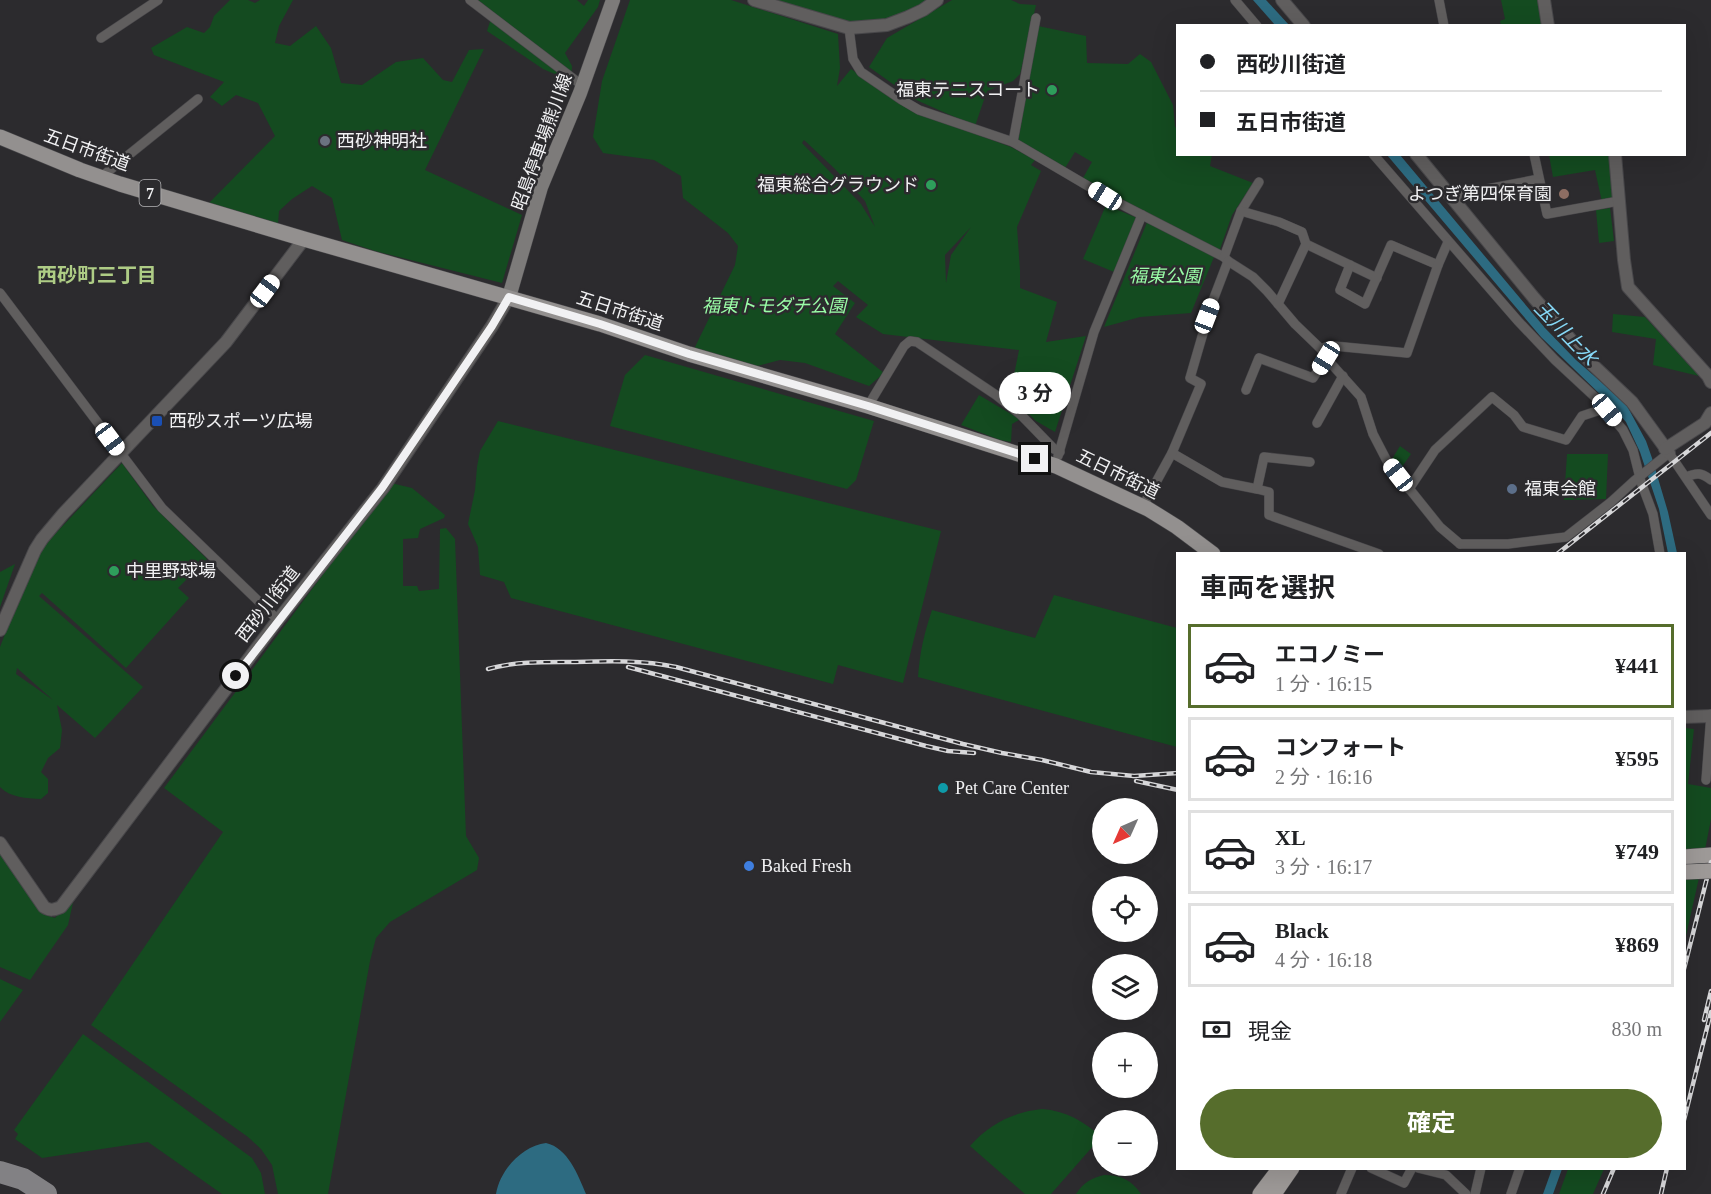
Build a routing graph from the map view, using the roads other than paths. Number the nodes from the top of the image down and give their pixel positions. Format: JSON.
{"nodes":[{"id":1,"x":158,"y":0,"type":"edge"},
{"id":2,"x":470,"y":0,"type":"edge"},
{"id":3,"x":613,"y":0,"type":"edge"},
{"id":4,"x":754,"y":0,"type":"edge"},
{"id":5,"x":937,"y":0,"type":"edge"},
{"id":6,"x":1234,"y":0,"type":"edge"},
{"id":7,"x":1282,"y":0,"type":"edge"},
{"id":8,"x":1439,"y":0,"type":"edge"},
{"id":9,"x":1545,"y":0,"type":"edge"},
{"id":10,"x":1036,"y":18,"type":"dead end"},
{"id":11,"x":1255,"y":24,"type":"edge"},
{"id":12,"x":1302,"y":24,"type":"edge"},
{"id":13,"x":1444,"y":24,"type":"edge"},
{"id":14,"x":1548,"y":24,"type":"edge"},
{"id":15,"x":849,"y":28,"type":"junction"},
{"id":16,"x":101,"y":38,"type":"dead end"},
{"id":17,"x":583,"y":86,"type":"junction"},
{"id":18,"x":198,"y":99,"type":"dead end"},
{"id":19,"x":0,"y":137,"type":"edge"},
{"id":20,"x":1013,"y":142,"type":"junction"},
{"id":21,"x":1375,"y":156,"type":"edge"},
{"id":22,"x":1418,"y":156,"type":"edge"},
{"id":23,"x":1534,"y":156,"type":"edge"},
{"id":24,"x":1615,"y":156,"type":"edge"},
{"id":25,"x":100,"y":178,"type":"junction"},
{"id":26,"x":1539,"y":179,"type":"junction"},
{"id":27,"x":1258,"y":182,"type":"dead end"},
{"id":28,"x":1450,"y":196,"type":"junction"},
{"id":29,"x":1619,"y":201,"type":"junction"},
{"id":30,"x":1241,"y":211,"type":"junction"},
{"id":31,"x":1142,"y":215,"type":"junction"},
{"id":32,"x":304,"y":239,"type":"junction"},
{"id":33,"x":1448,"y":242,"type":"junction"},
{"id":34,"x":1306,"y":244,"type":"junction"},
{"id":35,"x":1226,"y":259,"type":"junction"},
{"id":36,"x":1350,"y":265,"type":"junction"},
{"id":37,"x":1438,"y":265,"type":"junction"},
{"id":38,"x":1377,"y":278,"type":"junction"},
{"id":39,"x":0,"y":294,"type":"edge"},
{"id":40,"x":509,"y":297,"type":"junction"},
{"id":41,"x":1278,"y":304,"type":"junction"},
{"id":42,"x":1321,"y":349,"type":"junction"},
{"id":43,"x":1326,"y":358,"type":"junction"},
{"id":44,"x":1343,"y":376,"type":"junction"},
{"id":45,"x":1711,"y":382,"type":"edge"},
{"id":46,"x":1246,"y":390,"type":"dead end"},
{"id":47,"x":868,"y":406,"type":"junction"},
{"id":48,"x":1607,"y":410,"type":"junction"},
{"id":49,"x":1711,"y":413,"type":"edge"},
{"id":50,"x":1317,"y":423,"type":"dead end"},
{"id":51,"x":1172,"y":453,"type":"junction"},
{"id":52,"x":121,"y":454,"type":"junction"},
{"id":53,"x":1665,"y":454,"type":"junction"},
{"id":54,"x":1058,"y":459,"type":"junction"},
{"id":55,"x":1310,"y":462,"type":"dead end"},
{"id":56,"x":1642,"y":475,"type":"junction"},
{"id":57,"x":1686,"y":477,"type":"junction"},
{"id":58,"x":1711,"y":480,"type":"edge"},
{"id":59,"x":1257,"y":489,"type":"junction"},
{"id":60,"x":1409,"y":489,"type":"junction"},
{"id":61,"x":1143,"y":506,"type":"junction"},
{"id":62,"x":1709,"y":508,"type":"edge"},
{"id":63,"x":1459,"y":549,"type":"edge"},
{"id":64,"x":1210,"y":552,"type":"edge"},
{"id":65,"x":1373,"y":552,"type":"edge"},
{"id":66,"x":1660,"y":552,"type":"edge"},
{"id":67,"x":278,"y":620,"type":"junction"},
{"id":68,"x":0,"y":630,"type":"edge"},
{"id":69,"x":1711,"y":715,"type":"edge"},
{"id":70,"x":1686,"y":717,"type":"edge"},
{"id":71,"x":1706,"y":780,"type":"dead end"},
{"id":72,"x":0,"y":843,"type":"edge"},
{"id":73,"x":1711,"y":855,"type":"edge"},
{"id":74,"x":1686,"y":857,"type":"edge"},
{"id":75,"x":1711,"y":871,"type":"edge"},
{"id":76,"x":1686,"y":872,"type":"edge"},
{"id":77,"x":1278,"y":1170,"type":"edge"},
{"id":78,"x":1291,"y":1170,"type":"edge"},
{"id":79,"x":1351,"y":1170,"type":"edge"},
{"id":80,"x":1375,"y":1170,"type":"edge"},
{"id":81,"x":1411,"y":1170,"type":"edge"},
{"id":82,"x":1425,"y":1170,"type":"edge"},
{"id":83,"x":1480,"y":1170,"type":"edge"},
{"id":84,"x":1519,"y":1170,"type":"edge"},
{"id":85,"x":1260,"y":1194,"type":"edge"},
{"id":86,"x":1274,"y":1194,"type":"edge"},
{"id":87,"x":1341,"y":1194,"type":"edge"},
{"id":88,"x":1466,"y":1194,"type":"edge"},
{"id":89,"x":1475,"y":1194,"type":"edge"},
{"id":90,"x":1511,"y":1194,"type":"edge"}],
"edges":[{"from":1,"to":16,"type":"street"},
{"from":2,"to":17,"type":"street"},
{"from":3,"to":17,"type":"main road","name":"昭島停車場熊川線"},
{"from":4,"to":15,"type":"street"},
{"from":5,"to":15,"type":"street"},
{"from":6,"to":11,"type":"street"},
{"from":7,"to":12,"type":"street"},
{"from":8,"to":13,"type":"street"},
{"from":9,"to":14,"type":"street"},
{"from":10,"to":20,"type":"street"},
{"from":15,"to":20,"type":"street"},
{"from":17,"to":40,"type":"main road","name":"昭島停車場熊川線"},
{"from":18,"to":25,"type":"street"},
{"from":19,"to":25,"type":"main road","name":"五日市街道","number":"7"},
{"from":20,"to":31,"type":"street"},
{"from":21,"to":33,"type":"street"},
{"from":22,"to":28,"type":"street"},
{"from":23,"to":26,"type":"street"},
{"from":24,"to":29,"type":"street"},
{"from":25,"to":32,"type":"main road","name":"五日市街道","number":"7"},
{"from":26,"to":28,"type":"street"},
{"from":26,"to":29,"type":"street"},
{"from":27,"to":30,"type":"street"},
{"from":28,"to":53,"type":"street"},
{"from":29,"to":45,"type":"street"},
{"from":30,"to":34,"type":"street"},
{"from":30,"to":35,"type":"street"},
{"from":31,"to":35,"type":"street"},
{"from":31,"to":54,"type":"street"},
{"from":32,"to":40,"type":"main road","name":"五日市街道","number":"7"},
{"from":32,"to":52,"type":"street"},
{"from":33,"to":37,"type":"street"},
{"from":33,"to":48,"type":"street"},
{"from":34,"to":36,"type":"street"},
{"from":34,"to":41,"type":"street"},
{"from":35,"to":41,"type":"street"},
{"from":35,"to":51,"type":"street"},
{"from":36,"to":38,"type":"street"},
{"from":36,"to":38,"type":"street"},
{"from":37,"to":38,"type":"street"},
{"from":37,"to":42,"type":"street"},
{"from":39,"to":52,"type":"street"},
{"from":40,"to":47,"type":"main road","name":"五日市街道","number":"7"},
{"from":40,"to":67,"type":"street","name":"西砂川街道"},
{"from":41,"to":42,"type":"street"},
{"from":42,"to":43,"type":"street"},
{"from":43,"to":44,"type":"street"},
{"from":43,"to":46,"type":"street"},
{"from":44,"to":50,"type":"street"},
{"from":44,"to":60,"type":"street"},
{"from":47,"to":54,"type":"main road","name":"五日市街道","number":"7"},
{"from":47,"to":54,"type":"street"},
{"from":48,"to":56,"type":"street"},
{"from":48,"to":60,"type":"street"},
{"from":49,"to":53,"type":"street"},
{"from":51,"to":59,"type":"street"},
{"from":51,"to":61,"type":"street"},
{"from":52,"to":67,"type":"street"},
{"from":52,"to":68,"type":"street"},
{"from":53,"to":56,"type":"street"},
{"from":53,"to":57,"type":"street"},
{"from":54,"to":61,"type":"main road","name":"五日市街道","number":"7"},
{"from":55,"to":59,"type":"street"},
{"from":56,"to":63,"type":"street"},
{"from":56,"to":66,"type":"street"},
{"from":57,"to":58,"type":"street"},
{"from":57,"to":62,"type":"street"},
{"from":59,"to":65,"type":"street"},
{"from":60,"to":63,"type":"street"},
{"from":61,"to":64,"type":"main road","name":"五日市街道","number":"7"},
{"from":67,"to":72,"type":"street","name":"西砂川街道"},
{"from":69,"to":70,"type":"street"},
{"from":69,"to":71,"type":"street"},
{"from":73,"to":74,"type":"highway"},
{"from":75,"to":76,"type":"highway","bridge":true},
{"from":77,"to":85,"type":"highway"},
{"from":78,"to":86,"type":"highway"},
{"from":79,"to":87,"type":"street"},
{"from":80,"to":81,"type":"street"},
{"from":82,"to":88,"type":"street"},
{"from":83,"to":89,"type":"street"},
{"from":84,"to":90,"type":"street"}]}
